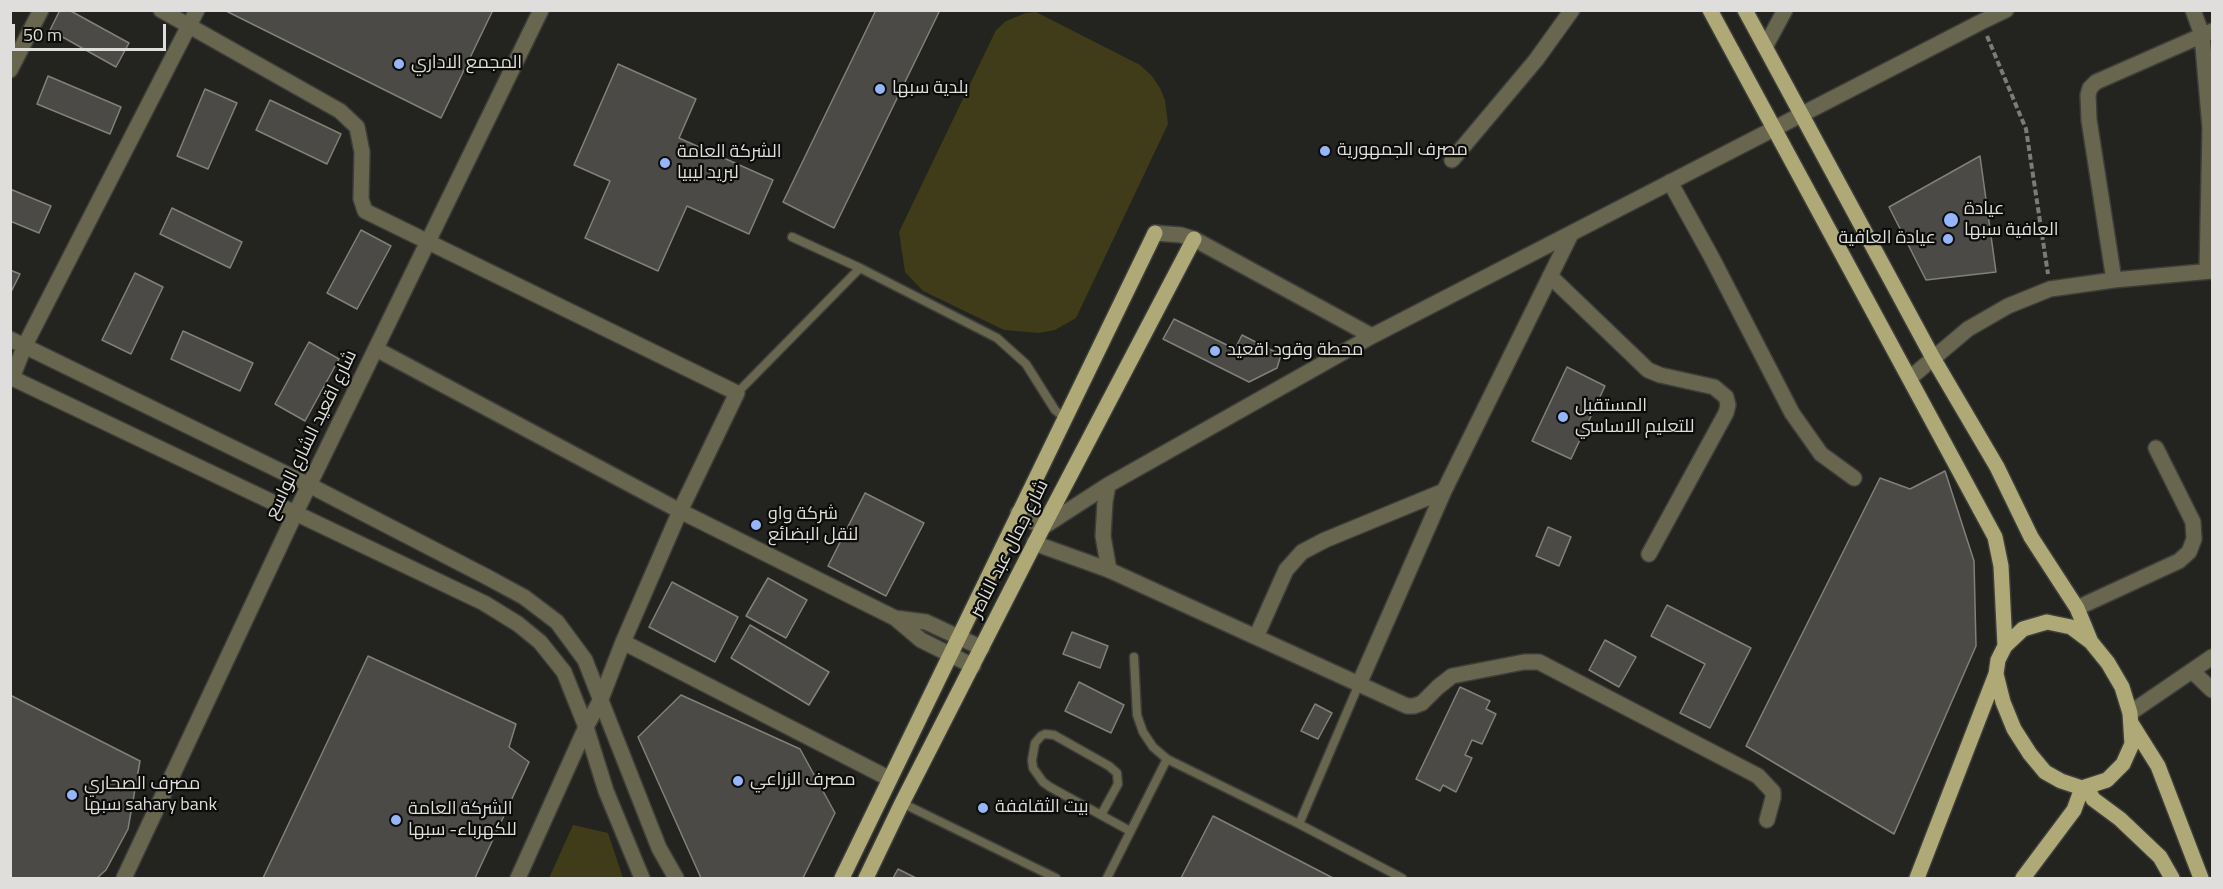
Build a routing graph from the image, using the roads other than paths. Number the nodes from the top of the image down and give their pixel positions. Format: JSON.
{"nodes":[{"id":1,"x":41,"y":10,"type":"edge"},
{"id":2,"x":160,"y":10,"type":"edge"},
{"id":3,"x":197,"y":10,"type":"edge"},
{"id":4,"x":541,"y":10,"type":"edge"},
{"id":5,"x":1572,"y":10,"type":"edge"},
{"id":6,"x":1710,"y":10,"type":"edge"},
{"id":7,"x":1745,"y":10,"type":"edge"},
{"id":8,"x":1785,"y":10,"type":"edge"},
{"id":9,"x":2193,"y":10,"type":"edge"},
{"id":10,"x":2004,"y":11,"type":"edge"},
{"id":11,"x":189,"y":27,"type":"junction"},
{"id":12,"x":2207,"y":33,"type":"edge"},
{"id":13,"x":1765,"y":47,"type":"junction"},
{"id":14,"x":10,"y":70,"type":"edge"},
{"id":15,"x":1802,"y":114,"type":"junction"},
{"id":16,"x":1775,"y":128,"type":"junction"},
{"id":17,"x":1452,"y":159,"type":"dead end"},
{"id":18,"x":1671,"y":182,"type":"junction"},
{"id":19,"x":1155,"y":233,"type":"joint"},
{"id":20,"x":1571,"y":234,"type":"junction"},
{"id":21,"x":792,"y":237,"type":"dead end"},
{"id":22,"x":1194,"y":239,"type":"junction"},
{"id":23,"x":427,"y":242,"type":"junction"},
{"id":24,"x":860,"y":268,"type":"junction"},
{"id":25,"x":2210,"y":271,"type":"edge"},
{"id":26,"x":1550,"y":276,"type":"junction"},
{"id":27,"x":2114,"y":280,"type":"junction"},
{"id":28,"x":1372,"y":336,"type":"junction"},
{"id":29,"x":18,"y":342,"type":"edge"},
{"id":30,"x":376,"y":349,"type":"junction"},
{"id":31,"x":1933,"y":358,"type":"junction"},
{"id":32,"x":11,"y":377,"type":"edge"},
{"id":33,"x":1910,"y":378,"type":"junction"},
{"id":34,"x":737,"y":393,"type":"junction"},
{"id":35,"x":1066,"y":419,"type":"junction"},
{"id":36,"x":2156,"y":448,"type":"dead end"},
{"id":37,"x":1854,"y":478,"type":"dead end"},
{"id":38,"x":309,"y":485,"type":"junction"},
{"id":39,"x":1108,"y":485,"type":"junction"},
{"id":40,"x":1444,"y":491,"type":"junction"},
{"id":41,"x":680,"y":511,"type":"junction"},
{"id":42,"x":1018,"y":513,"type":"junction"},
{"id":43,"x":295,"y":514,"type":"junction"},
{"id":44,"x":1042,"y":527,"type":"junction"},
{"id":45,"x":1035,"y":543,"type":"junction"},
{"id":46,"x":1649,"y":554,"type":"dead end"},
{"id":47,"x":1109,"y":570,"type":"junction"},
{"id":48,"x":2077,"y":608,"type":"junction"},
{"id":49,"x":895,"y":618,"type":"junction"},
{"id":50,"x":958,"y":637,"type":"junction"},
{"id":51,"x":1256,"y":637,"type":"junction"},
{"id":52,"x":623,"y":642,"type":"junction"},
{"id":53,"x":2091,"y":642,"type":"junction"},
{"id":54,"x":2005,"y":646,"type":"junction"},
{"id":55,"x":982,"y":648,"type":"junction"},
{"id":56,"x":950,"y":655,"type":"junction"},
{"id":57,"x":1134,"y":657,"type":"dead end"},
{"id":58,"x":2212,"y":657,"type":"edge"},
{"id":59,"x":973,"y":666,"type":"junction"},
{"id":60,"x":2192,"y":671,"type":"junction"},
{"id":61,"x":1996,"y":674,"type":"junction"},
{"id":62,"x":1359,"y":684,"type":"junction"},
{"id":63,"x":2212,"y":690,"type":"edge"},
{"id":64,"x":601,"y":699,"type":"junction"},
{"id":65,"x":2130,"y":718,"type":"junction"},
{"id":66,"x":586,"y":727,"type":"junction"},
{"id":67,"x":1167,"y":759,"type":"junction"},
{"id":68,"x":890,"y":778,"type":"junction"},
{"id":69,"x":2085,"y":787,"type":"junction"},
{"id":70,"x":902,"y":803,"type":"junction"},
{"id":71,"x":1101,"y":815,"type":"junction"},
{"id":72,"x":1767,"y":820,"type":"dead end"},
{"id":73,"x":1299,"y":824,"type":"junction"},
{"id":74,"x":1130,"y":831,"type":"junction"},
{"id":75,"x":124,"y":879,"type":"edge"},
{"id":76,"x":518,"y":879,"type":"edge"},
{"id":77,"x":642,"y":879,"type":"edge"},
{"id":78,"x":676,"y":879,"type":"edge"},
{"id":79,"x":842,"y":879,"type":"edge"},
{"id":80,"x":866,"y":879,"type":"edge"},
{"id":81,"x":1056,"y":879,"type":"edge"},
{"id":82,"x":1107,"y":879,"type":"edge"},
{"id":83,"x":1402,"y":879,"type":"edge"},
{"id":84,"x":1917,"y":879,"type":"edge"},
{"id":85,"x":2023,"y":879,"type":"edge"},
{"id":86,"x":2172,"y":879,"type":"edge"},
{"id":87,"x":2201,"y":879,"type":"edge"}],
"edges":[{"from":1,"to":14,"type":"street"},
{"from":2,"to":11,"type":"street"},
{"from":3,"to":11,"type":"street"},
{"from":4,"to":23,"type":"street","name":"شارع اقعيد الشارع الواسع"},
{"from":5,"to":17,"type":"street"},
{"from":6,"to":16,"type":"main road"},
{"from":7,"to":13,"type":"main road"},
{"from":8,"to":13,"type":"street"},
{"from":9,"to":12,"type":"street"},
{"from":10,"to":15,"type":"street"},
{"from":11,"to":23,"type":"street"},
{"from":11,"to":29,"type":"street"},
{"from":12,"to":25,"type":"street"},
{"from":12,"to":27,"type":"street"},
{"from":13,"to":15,"type":"main road"},
{"from":15,"to":16,"type":"street"},
{"from":15,"to":31,"type":"main road"},
{"from":16,"to":18,"type":"street"},
{"from":16,"to":33,"type":"main road"},
{"from":18,"to":20,"type":"street"},
{"from":18,"to":37,"type":"street"},
{"from":19,"to":22,"type":"street"},
{"from":19,"to":35,"type":"main road","name":"شارع جمال عبد الناصر"},
{"from":20,"to":26,"type":"street"},
{"from":20,"to":28,"type":"street"},
{"from":21,"to":24,"type":"lane"},
{"from":22,"to":28,"type":"street"},
{"from":22,"to":44,"type":"main road","name":"شارع جمال عبد الناصر"},
{"from":23,"to":30,"type":"street","name":"شارع اقعيد الشارع الواسع"},
{"from":23,"to":34,"type":"street"},
{"from":24,"to":34,"type":"lane"},
{"from":24,"to":35,"type":"lane"},
{"from":25,"to":27,"type":"street"},
{"from":26,"to":40,"type":"street"},
{"from":26,"to":46,"type":"street"},
{"from":27,"to":31,"type":"street"},
{"from":28,"to":39,"type":"street"},
{"from":29,"to":32,"type":"street"},
{"from":29,"to":38,"type":"street"},
{"from":30,"to":38,"type":"street","name":"شارع اقعيد الشارع الواسع"},
{"from":30,"to":41,"type":"street"},
{"from":31,"to":33,"type":"street"},
{"from":31,"to":48,"type":"main road"},
{"from":32,"to":43,"type":"street"},
{"from":33,"to":54,"type":"main road"},
{"from":34,"to":41,"type":"street"},
{"from":35,"to":42,"type":"main road","name":"شارع جمال عبد الناصر"},
{"from":36,"to":48,"type":"street"},
{"from":38,"to":43,"type":"street","name":"شارع اقعيد الشارع الواسع"},
{"from":38,"to":64,"type":"street"},
{"from":39,"to":44,"type":"street"},
{"from":39,"to":47,"type":"street"},
{"from":40,"to":51,"type":"street"},
{"from":40,"to":62,"type":"street"},
{"from":41,"to":49,"type":"street"},
{"from":41,"to":52,"type":"street"},
{"from":42,"to":44,"type":"street"},
{"from":42,"to":50,"type":"main road","name":"شارع جمال عبد الناصر"},
{"from":43,"to":66,"type":"street"},
{"from":43,"to":75,"type":"street","name":"شارع اقعيد الشارع الواسع"},
{"from":44,"to":45,"type":"main road","name":"شارع جمال عبد الناصر"},
{"from":45,"to":47,"type":"street"},
{"from":45,"to":55,"type":"main road","name":"شارع جمال عبد الناصر"},
{"from":47,"to":51,"type":"street"},
{"from":48,"to":53,"type":"main road"},
{"from":49,"to":50,"type":"street"},
{"from":49,"to":56,"type":"street"},
{"from":50,"to":55,"type":"street"},
{"from":50,"to":56,"type":"main road","name":"شارع جمال عبد الناصر"},
{"from":51,"to":62,"type":"street"},
{"from":52,"to":64,"type":"street"},
{"from":52,"to":68,"type":"street"},
{"from":53,"to":54,"type":"main road"},
{"from":53,"to":65,"type":"main road"},
{"from":54,"to":61,"type":"main road"},
{"from":55,"to":59,"type":"main road","name":"شارع جمال عبد الناصر"},
{"from":56,"to":59,"type":"street"},
{"from":56,"to":68,"type":"main road","name":"شارع جمال عبد الناصر"},
{"from":57,"to":67,"type":"lane"},
{"from":58,"to":60,"type":"street"},
{"from":59,"to":70,"type":"main road","name":"شارع جمال عبد الناصر"},
{"from":60,"to":63,"type":"street"},
{"from":60,"to":65,"type":"street"},
{"from":61,"to":69,"type":"main road"},
{"from":61,"to":84,"type":"main road"},
{"from":62,"to":72,"type":"street"},
{"from":62,"to":73,"type":"lane"},
{"from":64,"to":66,"type":"street"},
{"from":64,"to":78,"type":"street"},
{"from":65,"to":69,"type":"main road"},
{"from":65,"to":87,"type":"main road"},
{"from":66,"to":76,"type":"street"},
{"from":66,"to":77,"type":"street"},
{"from":67,"to":73,"type":"lane"},
{"from":67,"to":74,"type":"lane"},
{"from":68,"to":79,"type":"main road","name":"شارع جمال عبد الناصر"},
{"from":69,"to":85,"type":"main road"},
{"from":69,"to":86,"type":"main road"},
{"from":70,"to":80,"type":"main road","name":"شارع جمال عبد الناصر"},
{"from":70,"to":81,"type":"lane"},
{"from":71,"to":71,"type":"lane"},
{"from":71,"to":74,"type":"lane"},
{"from":73,"to":83,"type":"lane"},
{"from":74,"to":82,"type":"lane"}]}
